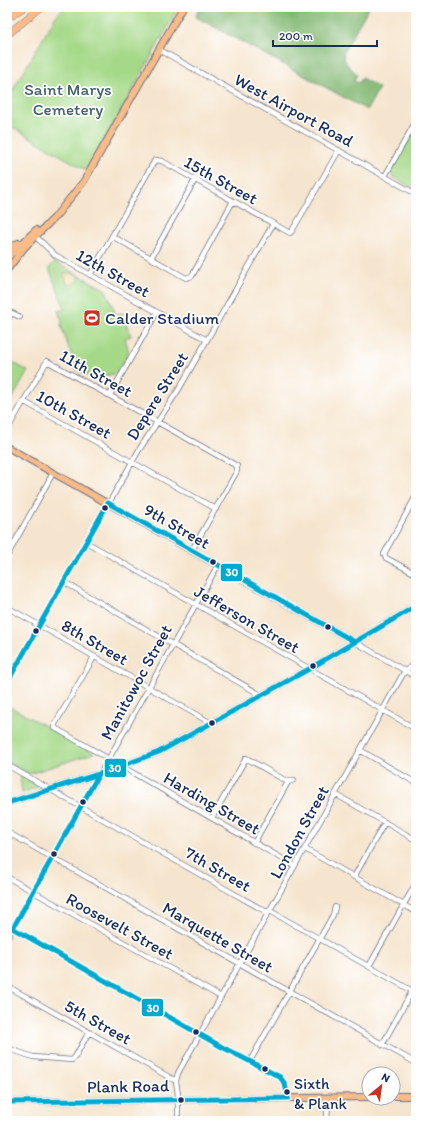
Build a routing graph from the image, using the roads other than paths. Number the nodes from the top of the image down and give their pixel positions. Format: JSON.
{"nodes":[{"id":1,"x":24,"y":7,"type":"edge"},
{"id":2,"x":41,"y":7,"type":"edge"},
{"id":3,"x":183,"y":7,"type":"edge"},
{"id":4,"x":7,"y":18,"type":"edge"},
{"id":5,"x":7,"y":35,"type":"edge"},
{"id":6,"x":160,"y":50,"type":"junction"},
{"id":7,"x":416,"y":121,"type":"edge"},
{"id":8,"x":339,"y":150,"type":"junction"},
{"id":9,"x":384,"y":176,"type":"junction"},
{"id":10,"x":194,"y":180,"type":"junction"},
{"id":11,"x":416,"y":194,"type":"edge"},
{"id":12,"x":233,"y":201,"type":"junction"},
{"id":13,"x":273,"y":224,"type":"junction"},
{"id":14,"x":33,"y":235,"type":"junction"},
{"id":15,"x":112,"y":236,"type":"junction"},
{"id":16,"x":7,"y":250,"type":"edge"},
{"id":17,"x":7,"y":258,"type":"edge"},
{"id":18,"x":151,"y":258,"type":"junction"},
{"id":19,"x":7,"y":270,"type":"edge"},
{"id":20,"x":90,"y":275,"type":"junction"},
{"id":21,"x":156,"y":312,"type":"junction"},
{"id":22,"x":20,"y":317,"type":"dead end"},
{"id":23,"x":7,"y":320,"type":"edge"},
{"id":24,"x":207,"y":340,"type":"junction"},
{"id":25,"x":110,"y":395,"type":"junction"},
{"id":26,"x":23,"y":401,"type":"junction"},
{"id":27,"x":158,"y":422,"type":"junction"},
{"id":28,"x":7,"y":430,"type":"edge"},
{"id":29,"x":7,"y":447,"type":"edge"},
{"id":30,"x":132,"y":462,"type":"junction"},
{"id":31,"x":53,"y":473,"type":"junction"},
{"id":32,"x":416,"y":496,"type":"edge"},
{"id":33,"x":108,"y":503,"type":"junction"},
{"id":34,"x":216,"y":508,"type":"junction"},
{"id":35,"x":86,"y":542,"type":"junction"},
{"id":36,"x":192,"y":550,"type":"junction"},
{"id":37,"x":7,"y":556,"type":"edge"},
{"id":38,"x":218,"y":565,"type":"junction"},
{"id":39,"x":416,"y":574,"type":"edge"},
{"id":40,"x":64,"y":582,"type":"junction"},
{"id":41,"x":195,"y":604,"type":"junction"},
{"id":42,"x":416,"y":606,"type":"edge"},
{"id":43,"x":7,"y":607,"type":"edge"},
{"id":44,"x":39,"y":626,"type":"junction"},
{"id":45,"x":355,"y":642,"type":"junction"},
{"id":46,"x":173,"y":644,"type":"junction"},
{"id":47,"x":94,"y":657,"type":"junction"},
{"id":48,"x":416,"y":665,"type":"edge"},
{"id":49,"x":309,"y":669,"type":"junction"},
{"id":50,"x":406,"y":671,"type":"junction"},
{"id":51,"x":416,"y":676,"type":"edge"},
{"id":52,"x":7,"y":683,"type":"edge"},
{"id":53,"x":148,"y":687,"type":"junction"},
{"id":54,"x":261,"y":695,"type":"junction"},
{"id":55,"x":382,"y":710,"type":"junction"},
{"id":56,"x":211,"y":723,"type":"junction"},
{"id":57,"x":416,"y":729,"type":"edge"},
{"id":58,"x":360,"y":750,"type":"junction"},
{"id":59,"x":108,"y":758,"type":"junction"},
{"id":60,"x":7,"y":765,"type":"edge"},
{"id":61,"x":121,"y":766,"type":"junction"},
{"id":62,"x":99,"y":774,"type":"junction"},
{"id":63,"x":294,"y":780,"type":"dead end"},
{"id":64,"x":288,"y":782,"type":"junction"},
{"id":65,"x":416,"y":783,"type":"edge"},
{"id":66,"x":50,"y":789,"type":"junction"},
{"id":67,"x":336,"y":794,"type":"junction"},
{"id":68,"x":7,"y":803,"type":"edge"},
{"id":69,"x":81,"y":806,"type":"junction"},
{"id":70,"x":212,"y":818,"type":"junction"},
{"id":71,"x":385,"y":822,"type":"junction"},
{"id":72,"x":7,"y":832,"type":"edge"},
{"id":73,"x":416,"y":840,"type":"edge"},
{"id":74,"x":254,"y":843,"type":"junction"},
{"id":75,"x":305,"y":848,"type":"junction"},
{"id":76,"x":52,"y":858,"type":"junction"},
{"id":77,"x":295,"y":866,"type":"junction"},
{"id":78,"x":7,"y":877,"type":"edge"},
{"id":79,"x":354,"y":877,"type":"junction"},
{"id":80,"x":416,"y":883,"type":"edge"},
{"id":81,"x":33,"y":892,"type":"junction"},
{"id":82,"x":404,"y":905,"type":"junction"},
{"id":83,"x":335,"y":907,"type":"dead end"},
{"id":84,"x":269,"y":912,"type":"junction"},
{"id":85,"x":416,"y":912,"type":"edge"},
{"id":86,"x":7,"y":925,"type":"edge"},
{"id":87,"x":13,"y":928,"type":"junction"},
{"id":88,"x":7,"y":939,"type":"edge"},
{"id":89,"x":319,"y":939,"type":"junction"},
{"id":90,"x":240,"y":964,"type":"junction"},
{"id":91,"x":369,"y":966,"type":"junction"},
{"id":92,"x":416,"y":984,"type":"edge"},
{"id":93,"x":7,"y":986,"type":"edge"},
{"id":94,"x":289,"y":992,"type":"junction"},
{"id":95,"x":414,"y":992,"type":"edge"},
{"id":96,"x":221,"y":998,"type":"junction"},
{"id":97,"x":89,"y":1032,"type":"junction"},
{"id":98,"x":200,"y":1034,"type":"junction"},
{"id":99,"x":382,"y":1045,"type":"junction"},
{"id":100,"x":7,"y":1048,"type":"edge"},
{"id":101,"x":250,"y":1061,"type":"junction"},
{"id":102,"x":416,"y":1063,"type":"edge"},
{"id":103,"x":176,"y":1081,"type":"junction"},
{"id":104,"x":401,"y":1096,"type":"edge"},
{"id":105,"x":416,"y":1096,"type":"edge"},
{"id":106,"x":361,"y":1097,"type":"edge"},
{"id":107,"x":288,"y":1098,"type":"junction"},
{"id":108,"x":328,"y":1098,"type":"junction"},
{"id":109,"x":178,"y":1099,"type":"junction"},
{"id":110,"x":7,"y":1102,"type":"edge"},
{"id":111,"x":178,"y":1121,"type":"edge"},
{"id":112,"x":327,"y":1121,"type":"edge"}],
"edges":[{"from":1,"to":4,"type":"highway"},
{"from":2,"to":5,"type":"highway"},
{"from":3,"to":6,"type":"main road"},
{"from":6,"to":8,"type":"street","name":"West Airport Road"},
{"from":6,"to":14,"type":"main road"},
{"from":7,"to":9,"type":"street"},
{"from":8,"to":9,"type":"street","name":"West Airport Road"},
{"from":8,"to":13,"type":"street"},
{"from":9,"to":11,"type":"street","name":"West Airport Road"},
{"from":10,"to":12,"type":"street","name":"15th Street"},
{"from":10,"to":15,"type":"street","name":"15th Street"},
{"from":10,"to":18,"type":"street"},
{"from":12,"to":13,"type":"street","name":"15th Street"},
{"from":12,"to":18,"type":"street"},
{"from":13,"to":24,"type":"street","name":"Depere Street"},
{"from":14,"to":16,"type":"main road"},
{"from":14,"to":17,"type":"main road"},
{"from":14,"to":19,"type":"main road"},
{"from":14,"to":20,"type":"street","name":"12th Street"},
{"from":15,"to":18,"type":"street"},
{"from":15,"to":20,"type":"street"},
{"from":20,"to":21,"type":"street","name":"12th Street"},
{"from":21,"to":24,"type":"street","name":"12th Street"},
{"from":21,"to":25,"type":"street"},
{"from":22,"to":23,"type":"street"},
{"from":24,"to":27,"type":"street","name":"Depere Street"},
{"from":25,"to":26,"type":"street","name":"11th Street"},
{"from":25,"to":27,"type":"street","name":"11th Street"},
{"from":26,"to":28,"type":"street"},
{"from":26,"to":30,"type":"street","name":"10th Street"},
{"from":27,"to":30,"type":"street","name":"Depere Street"},
{"from":27,"to":34,"type":"street","name":"11th Street"},
{"from":29,"to":31,"type":"main road","name":"9th Street"},
{"from":30,"to":33,"type":"street","name":"Depere Street"},
{"from":30,"to":34,"type":"street","name":"10th Street"},
{"from":31,"to":33,"type":"main road","name":"9th Street"},
{"from":31,"to":37,"type":"street"},
{"from":32,"to":39,"type":"street"},
{"from":33,"to":35,"type":"street","name":"Depere Street"},
{"from":33,"to":36,"type":"main road","name":"9th Street"},
{"from":34,"to":36,"type":"street"},
{"from":35,"to":40,"type":"street","name":"Depere Street"},
{"from":35,"to":41,"type":"street","name":"Jefferson Street"},
{"from":36,"to":38,"type":"main road","name":"9th Street"},
{"from":38,"to":41,"type":"street","name":"Manitowoc Street"},
{"from":38,"to":45,"type":"main road","name":"9th Street"},
{"from":40,"to":44,"type":"street","name":"Depere Street"},
{"from":40,"to":46,"type":"street"},
{"from":41,"to":46,"type":"street","name":"Manitowoc Street"},
{"from":41,"to":49,"type":"street","name":"Jefferson Street"},
{"from":42,"to":45,"type":"main road"},
{"from":43,"to":44,"type":"street","name":"8th Street"},
{"from":44,"to":47,"type":"street","name":"8th Street"},
{"from":44,"to":52,"type":"street","name":"Depere Street"},
{"from":45,"to":49,"type":"main road"},
{"from":45,"to":50,"type":"street","name":"9th Street"},
{"from":46,"to":53,"type":"street","name":"Manitowoc Street"},
{"from":46,"to":54,"type":"street"},
{"from":47,"to":53,"type":"street","name":"8th Street"},
{"from":47,"to":59,"type":"street","name":"Harding Street"},
{"from":48,"to":50,"type":"street","name":"London Street"},
{"from":49,"to":54,"type":"main road"},
{"from":49,"to":55,"type":"street","name":"Jefferson Street"},
{"from":50,"to":51,"type":"street","name":"9th Street"},
{"from":50,"to":55,"type":"street","name":"London Street"},
{"from":53,"to":56,"type":"street","name":"8th Street"},
{"from":53,"to":59,"type":"street","name":"Manitowoc Street"},
{"from":54,"to":56,"type":"main road"},
{"from":55,"to":57,"type":"street","name":"Jefferson Street"},
{"from":55,"to":58,"type":"street","name":"London Street"},
{"from":56,"to":61,"type":"main road"},
{"from":58,"to":65,"type":"street"},
{"from":58,"to":67,"type":"street","name":"London Street"},
{"from":59,"to":61,"type":"street","name":"Harding Street"},
{"from":59,"to":62,"type":"street","name":"Manitowoc Street"},
{"from":60,"to":66,"type":"street","name":"7th Street"},
{"from":61,"to":62,"type":"main road"},
{"from":61,"to":70,"type":"street","name":"Harding Street"},
{"from":62,"to":66,"type":"main road"},
{"from":62,"to":69,"type":"street","name":"Manitowoc Street"},
{"from":63,"to":64,"type":"street"},
{"from":64,"to":70,"type":"street"},
{"from":64,"to":74,"type":"street"},
{"from":66,"to":68,"type":"main road"},
{"from":66,"to":69,"type":"street","name":"7th Street"},
{"from":67,"to":71,"type":"street"},
{"from":67,"to":75,"type":"street","name":"London Street"},
{"from":69,"to":76,"type":"street","name":"Manitowoc Street"},
{"from":69,"to":84,"type":"street","name":"7th Street"},
{"from":70,"to":74,"type":"street","name":"Harding Street"},
{"from":71,"to":73,"type":"street"},
{"from":71,"to":79,"type":"street"},
{"from":72,"to":76,"type":"street","name":"Marquette Street"},
{"from":74,"to":77,"type":"street","name":"Harding Street"},
{"from":75,"to":77,"type":"street","name":"London Street"},
{"from":75,"to":79,"type":"street"},
{"from":76,"to":81,"type":"street","name":"Manitowoc Street"},
{"from":76,"to":90,"type":"street","name":"Marquette Street"},
{"from":77,"to":84,"type":"street","name":"London Street"},
{"from":78,"to":81,"type":"street","name":"Roosevelt Street"},
{"from":79,"to":82,"type":"street"},
{"from":80,"to":82,"type":"street"},
{"from":81,"to":87,"type":"street","name":"Manitowoc Street"},
{"from":81,"to":96,"type":"street","name":"Roosevelt Street"},
{"from":82,"to":85,"type":"street"},
{"from":82,"to":91,"type":"street"},
{"from":83,"to":89,"type":"street"},
{"from":84,"to":89,"type":"street","name":"7th Street"},
{"from":84,"to":90,"type":"street","name":"London Street"},
{"from":86,"to":87,"type":"street"},
{"from":87,"to":88,"type":"street","name":"Manitowoc Street"},
{"from":87,"to":98,"type":"street"},
{"from":89,"to":91,"type":"street","name":"7th Street"},
{"from":89,"to":94,"type":"street"},
{"from":90,"to":94,"type":"street","name":"Marquette Street"},
{"from":90,"to":96,"type":"street","name":"London Street"},
{"from":91,"to":95,"type":"street","name":"7th Street"},
{"from":92,"to":95,"type":"street"},
{"from":93,"to":97,"type":"street","name":"5th Street"},
{"from":94,"to":99,"type":"street","name":"Marquette Street"},
{"from":94,"to":101,"type":"street"},
{"from":95,"to":99,"type":"street"},
{"from":96,"to":98,"type":"street","name":"London Street"},
{"from":97,"to":100,"type":"street"},
{"from":97,"to":103,"type":"street","name":"5th Street"},
{"from":98,"to":101,"type":"street"},
{"from":98,"to":103,"type":"street","name":"London Street"},
{"from":99,"to":102,"type":"street","name":"Marquette Street"},
{"from":101,"to":107,"type":"street"},
{"from":103,"to":109,"type":"street"},
{"from":104,"to":105,"type":"main road"},
{"from":106,"to":108,"type":"main road","name":"Plank Road"},
{"from":107,"to":108,"type":"main road","name":"Plank Road"},
{"from":107,"to":109,"type":"main road","name":"Plank Road"},
{"from":108,"to":112,"type":"street"},
{"from":109,"to":110,"type":"main road","name":"Plank Road"},
{"from":109,"to":111,"type":"street"}]}
